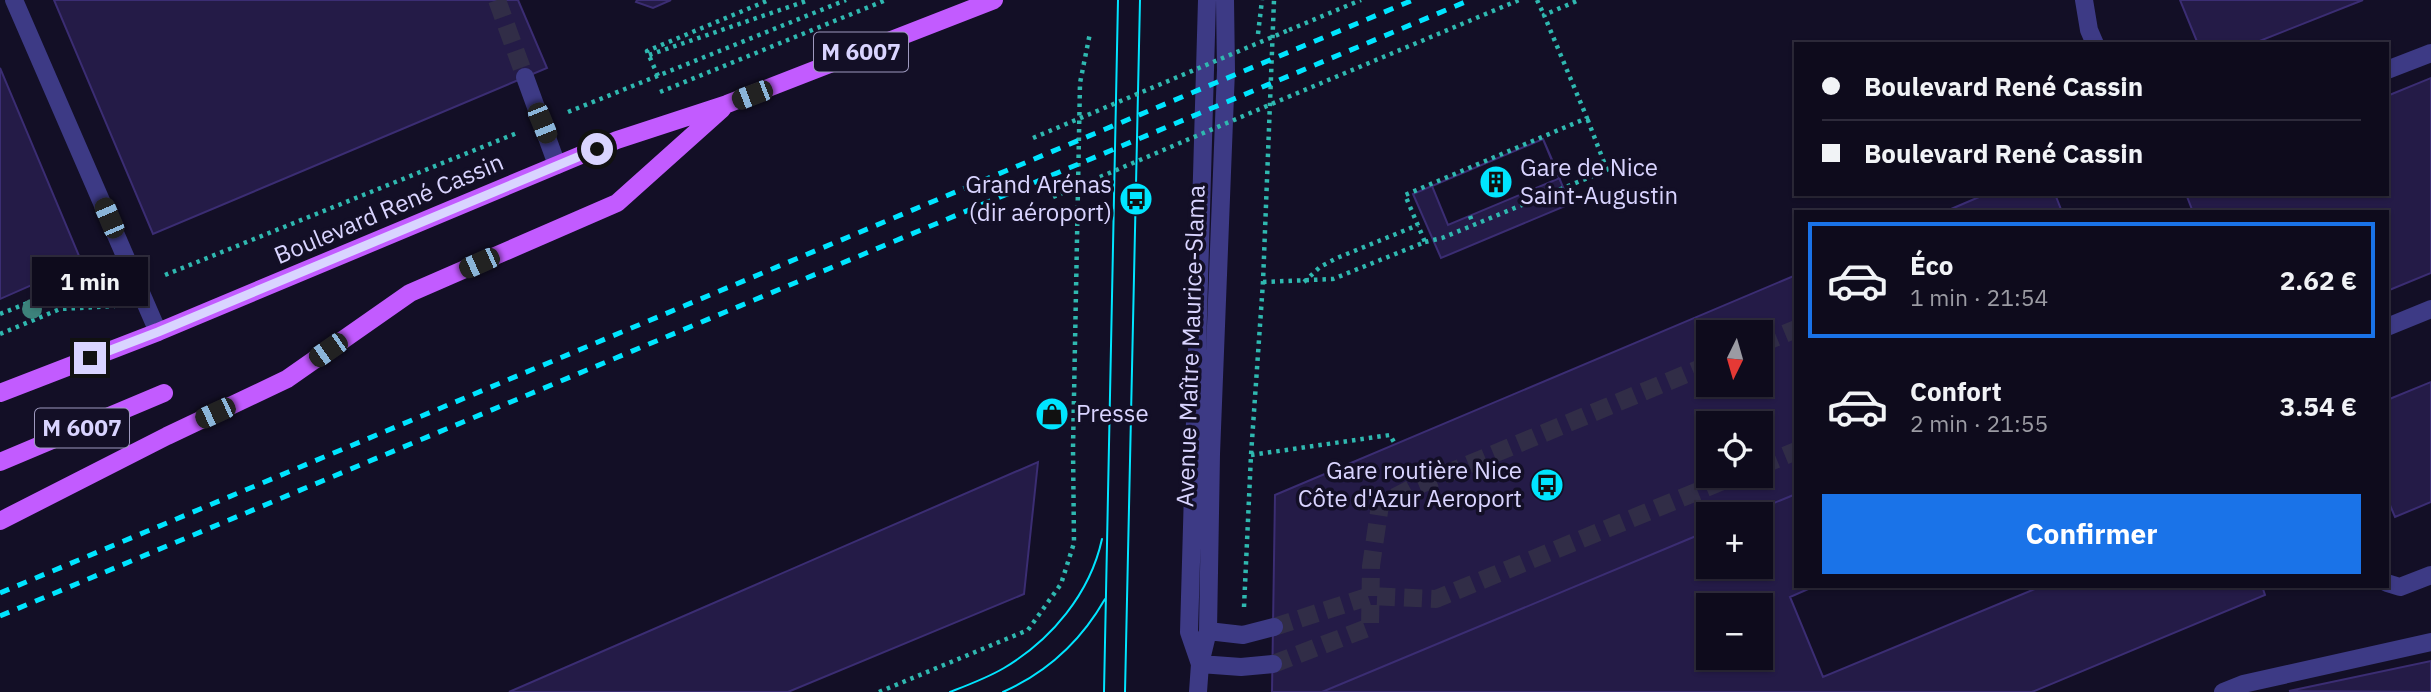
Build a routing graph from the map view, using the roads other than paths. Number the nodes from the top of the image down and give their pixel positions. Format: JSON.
{"nodes":[{"id":1,"x":14,"y":0,"type":"edge"},
{"id":2,"x":994,"y":0,"type":"edge"},
{"id":3,"x":1207,"y":0,"type":"edge"},
{"id":4,"x":1225,"y":0,"type":"edge"},
{"id":5,"x":2084,"y":0,"type":"edge"},
{"id":6,"x":2094,"y":42,"type":"edge"},
{"id":7,"x":2431,"y":53,"type":"edge"},
{"id":8,"x":2389,"y":69,"type":"edge"},
{"id":9,"x":525,"y":77,"type":"tunnel mouth"},
{"id":10,"x":727,"y":104,"type":"junction"},
{"id":11,"x":557,"y":165,"type":"junction"},
{"id":12,"x":2431,"y":309,"type":"edge"},
{"id":13,"x":2389,"y":326,"type":"edge"},
{"id":14,"x":158,"y":332,"type":"junction"},
{"id":15,"x":0,"y":393,"type":"edge"},
{"id":16,"x":164,"y":393,"type":"dead end"},
{"id":17,"x":0,"y":462,"type":"edge"},
{"id":18,"x":0,"y":521,"type":"edge"},
{"id":19,"x":2431,"y":575,"type":"edge"},
{"id":20,"x":2389,"y":584,"type":"edge"},
{"id":21,"x":1274,"y":627,"type":"tunnel mouth"},
{"id":22,"x":1208,"y":631,"type":"junction"},
{"id":23,"x":2431,"y":642,"type":"edge"},
{"id":24,"x":1199,"y":664,"type":"junction"},
{"id":25,"x":1273,"y":664,"type":"tunnel mouth"},
{"id":26,"x":1198,"y":692,"type":"edge"},
{"id":27,"x":2223,"y":692,"type":"edge"}],
"edges":[{"from":1,"to":14,"type":"street"},
{"from":2,"to":10,"type":"main road","name":"Boulevard René Cassin","number":"M 6007"},
{"from":3,"to":24,"type":"street"},
{"from":4,"to":22,"type":"street","name":"Avenue Maître Maurice-Slama"},
{"from":5,"to":6,"type":"street"},
{"from":7,"to":8,"type":"street"},
{"from":9,"to":11,"type":"street"},
{"from":10,"to":11,"type":"main road","name":"Boulevard René Cassin"},
{"from":10,"to":18,"type":"main road"},
{"from":11,"to":14,"type":"main road","name":"Boulevard René Cassin"},
{"from":12,"to":13,"type":"street"},
{"from":14,"to":15,"type":"main road","name":"Boulevard René Cassin"},
{"from":16,"to":17,"type":"main road","number":"M 6007"},
{"from":19,"to":20,"type":"street"},
{"from":21,"to":22,"type":"street"},
{"from":22,"to":24,"type":"street","name":"Avenue Maître Maurice-Slama"},
{"from":23,"to":27,"type":"street"},
{"from":24,"to":25,"type":"street"},
{"from":24,"to":26,"type":"street","name":"Avenue Maître Maurice-Slama"}]}
